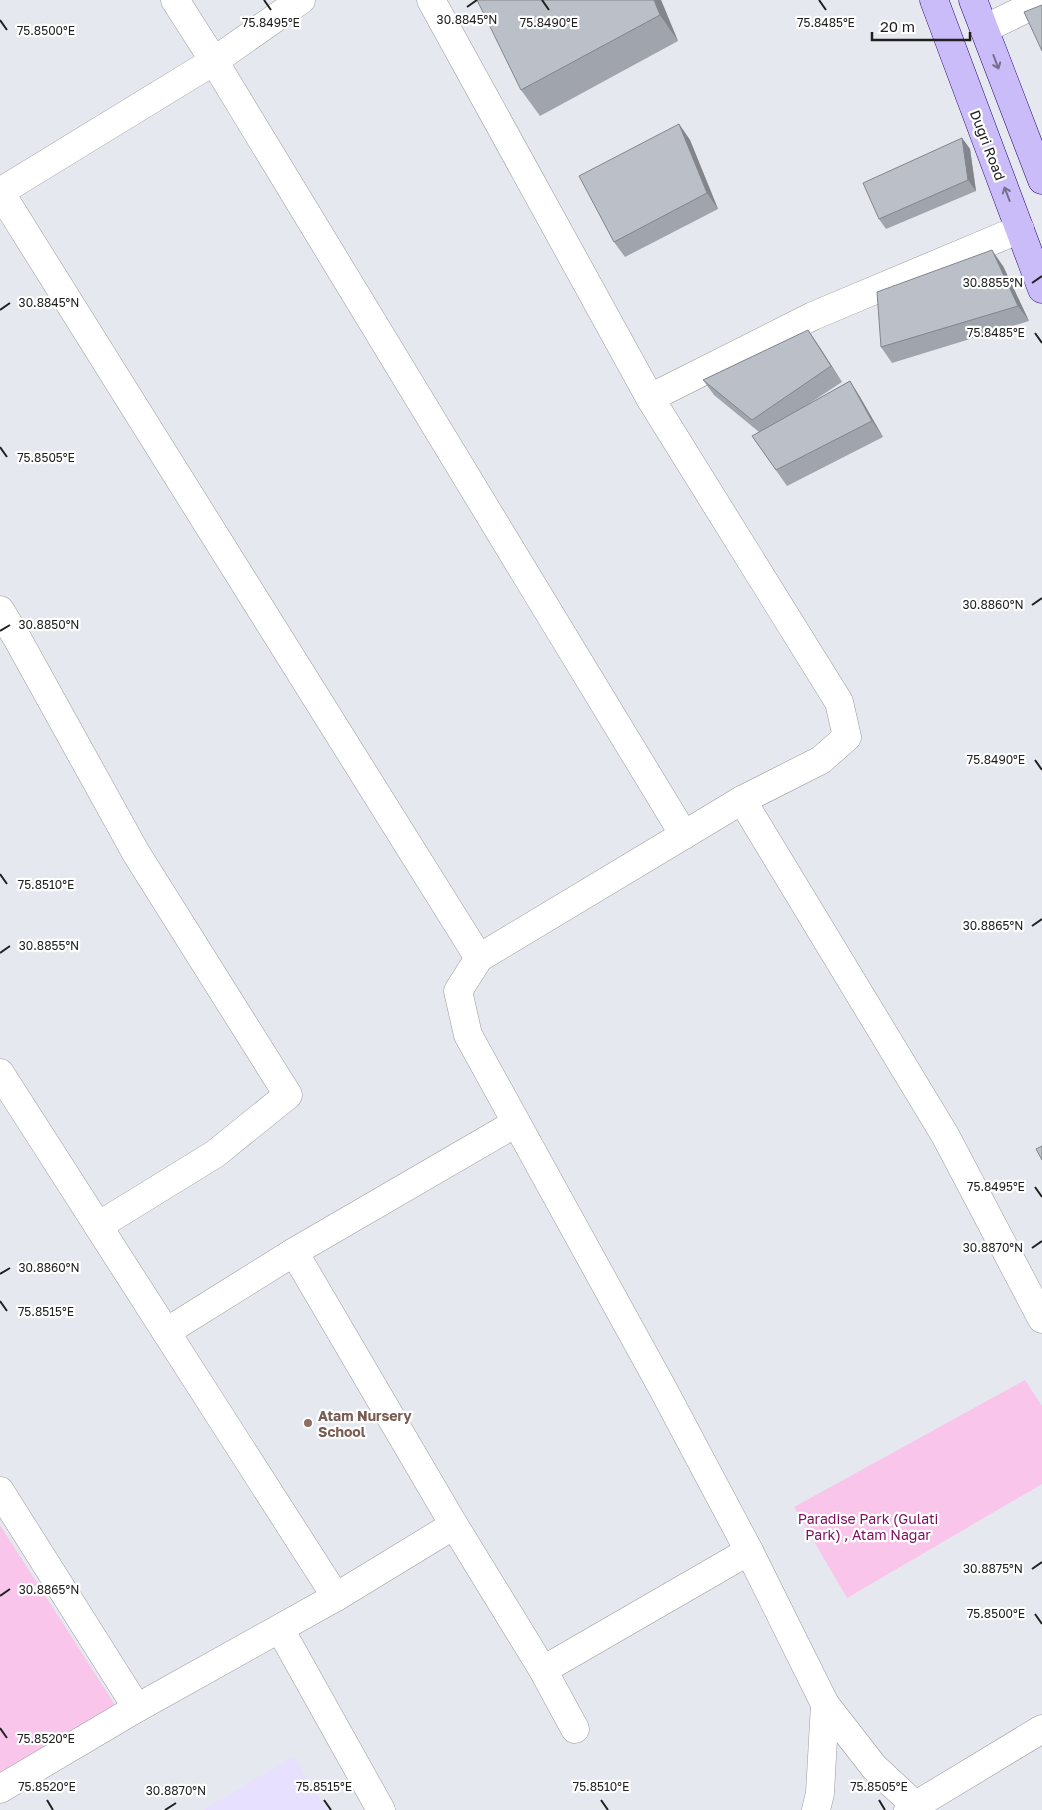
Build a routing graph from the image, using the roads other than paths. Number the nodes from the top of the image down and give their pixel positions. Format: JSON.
{"nodes":[{"id":1,"x":175,"y":0,"type":"edge"},
{"id":2,"x":301,"y":0,"type":"edge"},
{"id":3,"x":431,"y":0,"type":"edge"},
{"id":4,"x":934,"y":0,"type":"edge"},
{"id":5,"x":973,"y":0,"type":"edge"},
{"id":6,"x":1042,"y":1,"type":"edge"},
{"id":7,"x":984,"y":29,"type":"junction"},
{"id":8,"x":214,"y":61,"type":"junction"},
{"id":9,"x":1042,"y":180,"type":"edge"},
{"id":10,"x":0,"y":192,"type":"edge"},
{"id":11,"x":1020,"y":229,"type":"junction"},
{"id":12,"x":1042,"y":289,"type":"edge"},
{"id":13,"x":650,"y":398,"type":"junction"},
{"id":14,"x":0,"y":610,"type":"edge"},
{"id":15,"x":8,"y":643,"type":"edge"},
{"id":16,"x":742,"y":800,"type":"junction"},
{"id":17,"x":684,"y":835,"type":"junction"},
{"id":18,"x":479,"y":958,"type":"junction"},
{"id":19,"x":0,"y":1073,"type":"edge"},
{"id":20,"x":516,"y":1123,"type":"junction"},
{"id":21,"x":98,"y":1226,"type":"junction"},
{"id":22,"x":294,"y":1252,"type":"junction"},
{"id":23,"x":1042,"y":1319,"type":"edge"},
{"id":24,"x":166,"y":1332,"type":"junction"},
{"id":25,"x":0,"y":1491,"type":"edge"},
{"id":26,"x":454,"y":1525,"type":"junction"},
{"id":27,"x":749,"y":1551,"type":"junction"},
{"id":28,"x":336,"y":1598,"type":"junction"},
{"id":29,"x":280,"y":1630,"type":"junction"},
{"id":30,"x":543,"y":1670,"type":"junction"},
{"id":31,"x":824,"y":1704,"type":"junction"},
{"id":32,"x":137,"y":1708,"type":"junction"},
{"id":33,"x":575,"y":1728,"type":"dead end"},
{"id":34,"x":1042,"y":1729,"type":"edge"},
{"id":35,"x":0,"y":1789,"type":"edge"},
{"id":36,"x":912,"y":1808,"type":"edge"},
{"id":37,"x":381,"y":1810,"type":"edge"},
{"id":38,"x":816,"y":1810,"type":"edge"}],
"edges":[{"from":1,"to":8,"type":"street"},
{"from":2,"to":8,"type":"street"},
{"from":3,"to":13,"type":"street"},
{"from":11,"to":4,"type":"street","name":"Dugri Road","one_way":true},
{"from":5,"to":7,"type":"street"},
{"from":6,"to":7,"type":"street"},
{"from":7,"to":9,"type":"street","one_way":true},
{"from":8,"to":10,"type":"street"},
{"from":8,"to":17,"type":"street"},
{"from":10,"to":18,"type":"street"},
{"from":11,"to":12,"type":"street","name":"Dugri Road"},
{"from":11,"to":13,"type":"street"},
{"from":13,"to":16,"type":"street"},
{"from":14,"to":15,"type":"street"},
{"from":15,"to":21,"type":"street"},
{"from":16,"to":17,"type":"street"},
{"from":16,"to":23,"type":"street"},
{"from":17,"to":18,"type":"street"},
{"from":18,"to":20,"type":"street"},
{"from":19,"to":21,"type":"street"},
{"from":20,"to":22,"type":"street"},
{"from":20,"to":27,"type":"street"},
{"from":21,"to":24,"type":"street"},
{"from":22,"to":24,"type":"street"},
{"from":22,"to":26,"type":"street"},
{"from":24,"to":28,"type":"street"},
{"from":25,"to":32,"type":"street"},
{"from":26,"to":28,"type":"street"},
{"from":26,"to":30,"type":"street"},
{"from":27,"to":30,"type":"street"},
{"from":27,"to":31,"type":"street"},
{"from":28,"to":29,"type":"street"},
{"from":29,"to":32,"type":"street"},
{"from":29,"to":37,"type":"street"},
{"from":30,"to":33,"type":"street"},
{"from":31,"to":36,"type":"street"},
{"from":31,"to":38,"type":"street"},
{"from":32,"to":35,"type":"street"},
{"from":34,"to":36,"type":"street"}]}
